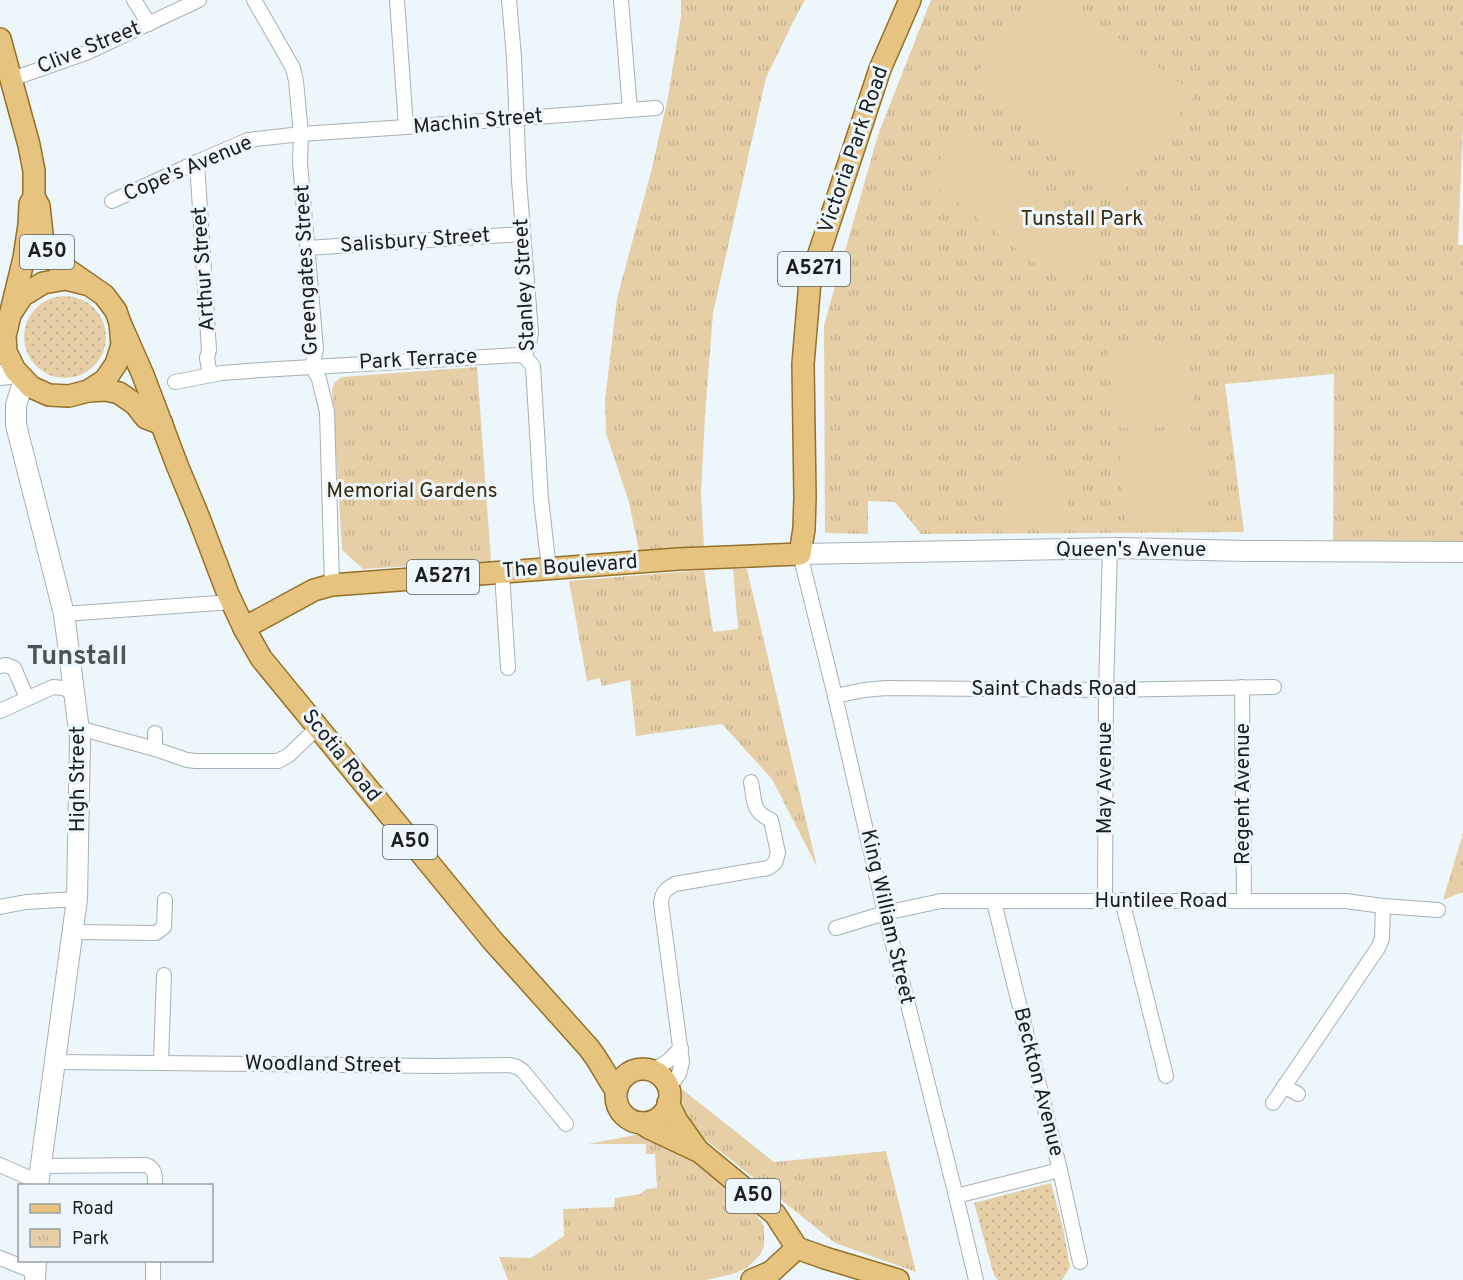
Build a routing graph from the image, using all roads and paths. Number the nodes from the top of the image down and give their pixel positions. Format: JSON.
{"nodes":[{"id":1,"x":134,"y":0,"type":"edge"},
{"id":2,"x":199,"y":0,"type":"edge"},
{"id":3,"x":254,"y":0,"type":"edge"},
{"id":4,"x":397,"y":0,"type":"edge"},
{"id":5,"x":509,"y":0,"type":"edge"},
{"id":6,"x":621,"y":0,"type":"edge"},
{"id":7,"x":910,"y":0,"type":"edge"},
{"id":8,"x":149,"y":24,"type":"junction"},
{"id":9,"x":0,"y":39,"type":"edge"},
{"id":10,"x":12,"y":79,"type":"junction"},
{"id":11,"x":656,"y":108,"type":"dead end"},
{"id":12,"x":630,"y":110,"type":"junction"},
{"id":13,"x":517,"y":119,"type":"junction"},
{"id":14,"x":406,"y":128,"type":"junction"},
{"id":15,"x":301,"y":134,"type":"junction"},
{"id":16,"x":196,"y":162,"type":"junction"},
{"id":17,"x":34,"y":197,"type":"junction"},
{"id":18,"x":112,"y":201,"type":"dead end"},
{"id":19,"x":523,"y":234,"type":"junction"},
{"id":20,"x":307,"y":248,"type":"junction"},
{"id":21,"x":91,"y":287,"type":"junction"},
{"id":22,"x":9,"y":316,"type":"junction"},
{"id":23,"x":121,"y":325,"type":"junction"},
{"id":24,"x":3,"y":353,"type":"edge"},
{"id":25,"x":524,"y":356,"type":"junction"},
{"id":26,"x":312,"y":366,"type":"junction"},
{"id":27,"x":210,"y":375,"type":"junction"},
{"id":28,"x":14,"y":376,"type":"edge"},
{"id":29,"x":175,"y":382,"type":"dead end"},
{"id":30,"x":88,"y":391,"type":"junction"},
{"id":31,"x":8,"y":417,"type":"edge"},
{"id":32,"x":162,"y":424,"type":"junction"},
{"id":33,"x":1110,"y":548,"type":"junction"},
{"id":34,"x":1459,"y":552,"type":"edge"},
{"id":35,"x":800,"y":554,"type":"junction"},
{"id":36,"x":549,"y":569,"type":"junction"},
{"id":37,"x":501,"y":573,"type":"junction"},
{"id":38,"x":332,"y":585,"type":"junction"},
{"id":39,"x":231,"y":602,"type":"junction"},
{"id":40,"x":64,"y":614,"type":"junction"},
{"id":41,"x":244,"y":628,"type":"junction"},
{"id":42,"x":0,"y":666,"type":"edge"},
{"id":43,"x":508,"y":668,"type":"dead end"},
{"id":44,"x":1242,"y":687,"type":"junction"},
{"id":45,"x":1274,"y":687,"type":"dead end"},
{"id":46,"x":1106,"y":690,"type":"junction"},
{"id":47,"x":74,"y":693,"type":"junction"},
{"id":48,"x":835,"y":696,"type":"junction"},
{"id":49,"x":27,"y":698,"type":"junction"},
{"id":50,"x":0,"y":711,"type":"edge"},
{"id":51,"x":80,"y":728,"type":"junction"},
{"id":52,"x":317,"y":728,"type":"junction"},
{"id":53,"x":155,"y":733,"type":"dead end"},
{"id":54,"x":155,"y":749,"type":"junction"},
{"id":55,"x":751,"y":782,"type":"dead end"},
{"id":56,"x":77,"y":899,"type":"junction"},
{"id":57,"x":165,"y":900,"type":"dead end"},
{"id":58,"x":1105,"y":900,"type":"junction"},
{"id":59,"x":1122,"y":900,"type":"junction"},
{"id":60,"x":1244,"y":901,"type":"junction"},
{"id":61,"x":994,"y":902,"type":"junction"},
{"id":62,"x":1383,"y":906,"type":"junction"},
{"id":63,"x":0,"y":907,"type":"edge"},
{"id":64,"x":1438,"y":910,"type":"dead end"},
{"id":65,"x":885,"y":913,"type":"junction"},
{"id":66,"x":836,"y":928,"type":"dead end"},
{"id":67,"x":72,"y":933,"type":"junction"},
{"id":68,"x":164,"y":975,"type":"dead end"},
{"id":69,"x":588,"y":1047,"type":"junction"},
{"id":70,"x":681,"y":1047,"type":"junction"},
{"id":71,"x":55,"y":1062,"type":"junction"},
{"id":72,"x":161,"y":1062,"type":"junction"},
{"id":73,"x":649,"y":1070,"type":"junction"},
{"id":74,"x":1166,"y":1076,"type":"dead end"},
{"id":75,"x":1284,"y":1086,"type":"junction"},
{"id":76,"x":616,"y":1090,"type":"junction"},
{"id":77,"x":1298,"y":1094,"type":"dead end"},
{"id":78,"x":668,"y":1096,"type":"junction"},
{"id":79,"x":1273,"y":1103,"type":"dead end"},
{"id":80,"x":642,"y":1123,"type":"junction"},
{"id":81,"x":566,"y":1124,"type":"dead end"},
{"id":82,"x":700,"y":1152,"type":"junction"},
{"id":83,"x":0,"y":1165,"type":"edge"},
{"id":84,"x":1060,"y":1170,"type":"junction"},
{"id":85,"x":39,"y":1176,"type":"edge"},
{"id":86,"x":155,"y":1184,"type":"edge"},
{"id":87,"x":957,"y":1196,"type":"junction"},
{"id":88,"x":797,"y":1248,"type":"junction"},
{"id":89,"x":0,"y":1258,"type":"edge"},
{"id":90,"x":153,"y":1262,"type":"edge"},
{"id":91,"x":1080,"y":1262,"type":"dead end"},
{"id":92,"x":35,"y":1271,"type":"edge"},
{"id":93,"x":153,"y":1280,"type":"edge"},
{"id":94,"x":752,"y":1280,"type":"edge"},
{"id":95,"x":898,"y":1280,"type":"edge"},
{"id":96,"x":976,"y":1280,"type":"edge"}],
"edges":[{"from":1,"to":8,"type":"street"},
{"from":2,"to":8,"type":"street","name":"Clive Street"},
{"from":3,"to":15,"type":"street","name":"Greengates Street"},
{"from":4,"to":14,"type":"street"},
{"from":5,"to":13,"type":"street","name":"Stanley Street"},
{"from":6,"to":12,"type":"street"},
{"from":7,"to":35,"type":"main road","name":"Victoria Park Road","number":"A5271"},
{"from":8,"to":10,"type":"street","name":"Clive Street"},
{"from":9,"to":10,"type":"main road","number":"A50"},
{"from":10,"to":17,"type":"main road","number":"A50"},
{"from":11,"to":12,"type":"street","name":"Machin Street"},
{"from":12,"to":13,"type":"street","name":"Machin Street"},
{"from":13,"to":14,"type":"street","name":"Machin Street"},
{"from":13,"to":19,"type":"street","name":"Stanley Street"},
{"from":14,"to":15,"type":"street","name":"Machin Street"},
{"from":15,"to":16,"type":"street","name":"Cope's Avenue"},
{"from":15,"to":20,"type":"street","name":"Greengates Street"},
{"from":16,"to":18,"type":"street","name":"Cope's Avenue"},
{"from":16,"to":27,"type":"street","name":"Arthur Street"},
{"from":17,"to":21,"type":"main road","number":"A50"},
{"from":17,"to":22,"type":"main road","number":"A50"},
{"from":19,"to":20,"type":"street","name":"Salisbury Street"},
{"from":19,"to":25,"type":"street","name":"Stanley Street"},
{"from":20,"to":26,"type":"street","name":"Greengates Street"},
{"from":21,"to":22,"type":"main road","number":"A50"},
{"from":21,"to":23,"type":"main road","number":"A50"},
{"from":22,"to":24,"type":"main road","number":"A50"},
{"from":23,"to":30,"type":"main road"},
{"from":23,"to":32,"type":"main road","name":"Scotia Road","number":"A50"},
{"from":24,"to":28,"type":"main road","number":"A50"},
{"from":25,"to":26,"type":"street","name":"Park Terrace"},
{"from":25,"to":36,"type":"street","name":"Stanley Street"},
{"from":26,"to":27,"type":"street","name":"Park Terrace"},
{"from":26,"to":38,"type":"street","name":"Greengates Street"},
{"from":27,"to":29,"type":"street","name":"Park Terrace"},
{"from":28,"to":30,"type":"main road","number":"A50"},
{"from":28,"to":31,"type":"street","name":"High Street"},
{"from":30,"to":32,"type":"main road","number":"A50"},
{"from":31,"to":40,"type":"street","name":"High Street"},
{"from":32,"to":39,"type":"main road","name":"Scotia Road","number":"A50"},
{"from":33,"to":34,"type":"street","name":"Queen's Avenue"},
{"from":33,"to":35,"type":"street","name":"Queen's Avenue"},
{"from":33,"to":46,"type":"street","name":"May Avenue"},
{"from":35,"to":36,"type":"main road","name":"The Boulevard","number":"A5271"},
{"from":35,"to":48,"type":"street","name":"King William Street"},
{"from":36,"to":37,"type":"main road","name":"The Boulevard","number":"A5271"},
{"from":37,"to":38,"type":"main road","name":"The Boulevard","number":"A5271"},
{"from":37,"to":43,"type":"street"},
{"from":38,"to":41,"type":"main road","name":"The Boulevard","number":"A5271"},
{"from":39,"to":40,"type":"street"},
{"from":39,"to":41,"type":"main road","name":"Scotia Road","number":"A50"},
{"from":40,"to":47,"type":"street","name":"High Street"},
{"from":41,"to":52,"type":"main road","name":"Scotia Road","number":"A50"},
{"from":42,"to":49,"type":"street"},
{"from":44,"to":45,"type":"street","name":"Saint Chads Road"},
{"from":44,"to":46,"type":"street","name":"Saint Chads Road"},
{"from":44,"to":60,"type":"street","name":"Regent Avenue"},
{"from":46,"to":48,"type":"street","name":"Saint Chads Road"},
{"from":46,"to":58,"type":"street","name":"May Avenue"},
{"from":47,"to":49,"type":"street"},
{"from":47,"to":51,"type":"street","name":"High Street"},
{"from":48,"to":65,"type":"street","name":"King William Street"},
{"from":49,"to":50,"type":"street"},
{"from":51,"to":54,"type":"street"},
{"from":51,"to":56,"type":"street","name":"High Street"},
{"from":52,"to":54,"type":"street"},
{"from":52,"to":69,"type":"main road","name":"Scotia Road","number":"A50"},
{"from":53,"to":54,"type":"street"},
{"from":55,"to":70,"type":"street"},
{"from":56,"to":63,"type":"street"},
{"from":56,"to":67,"type":"street","name":"High Street"},
{"from":57,"to":67,"type":"street"},
{"from":58,"to":59,"type":"street","name":"Huntilee Road"},
{"from":58,"to":61,"type":"street","name":"Huntilee Road"},
{"from":59,"to":60,"type":"street","name":"Huntilee Road"},
{"from":59,"to":74,"type":"street"},
{"from":60,"to":62,"type":"street","name":"Huntilee Road"},
{"from":61,"to":65,"type":"street","name":"Huntilee Road"},
{"from":61,"to":84,"type":"street","name":"Beckton Avenue"},
{"from":62,"to":64,"type":"street","name":"Huntilee Road"},
{"from":62,"to":75,"type":"street"},
{"from":65,"to":66,"type":"street","name":"Huntilee Road"},
{"from":65,"to":87,"type":"street","name":"King William Street"},
{"from":67,"to":71,"type":"street","name":"High Street"},
{"from":68,"to":72,"type":"street"},
{"from":69,"to":73,"type":"main road","name":"Scotia Road","number":"A50"},
{"from":69,"to":76,"type":"main road","name":"Scotia Road","number":"A50"},
{"from":70,"to":73,"type":"street"},
{"from":70,"to":78,"type":"street"},
{"from":71,"to":72,"type":"street","name":"Woodland Street"},
{"from":71,"to":85,"type":"street","name":"High Street"},
{"from":72,"to":81,"type":"street","name":"Woodland Street"},
{"from":73,"to":76,"type":"main road"},
{"from":73,"to":78,"type":"main road"},
{"from":75,"to":77,"type":"street"},
{"from":75,"to":79,"type":"street"},
{"from":76,"to":80,"type":"main road"},
{"from":78,"to":80,"type":"main road"},
{"from":78,"to":82,"type":"main road","number":"A50"},
{"from":80,"to":82,"type":"main road","number":"A50"},
{"from":82,"to":88,"type":"main road","number":"A50"},
{"from":83,"to":85,"type":"street"},
{"from":84,"to":87,"type":"street"},
{"from":84,"to":91,"type":"street","name":"Beckton Avenue"},
{"from":85,"to":86,"type":"street"},
{"from":87,"to":96,"type":"street","name":"King William Street"},
{"from":88,"to":94,"type":"main road"},
{"from":88,"to":95,"type":"main road"},
{"from":89,"to":92,"type":"street"},
{"from":90,"to":93,"type":"street"}]}
